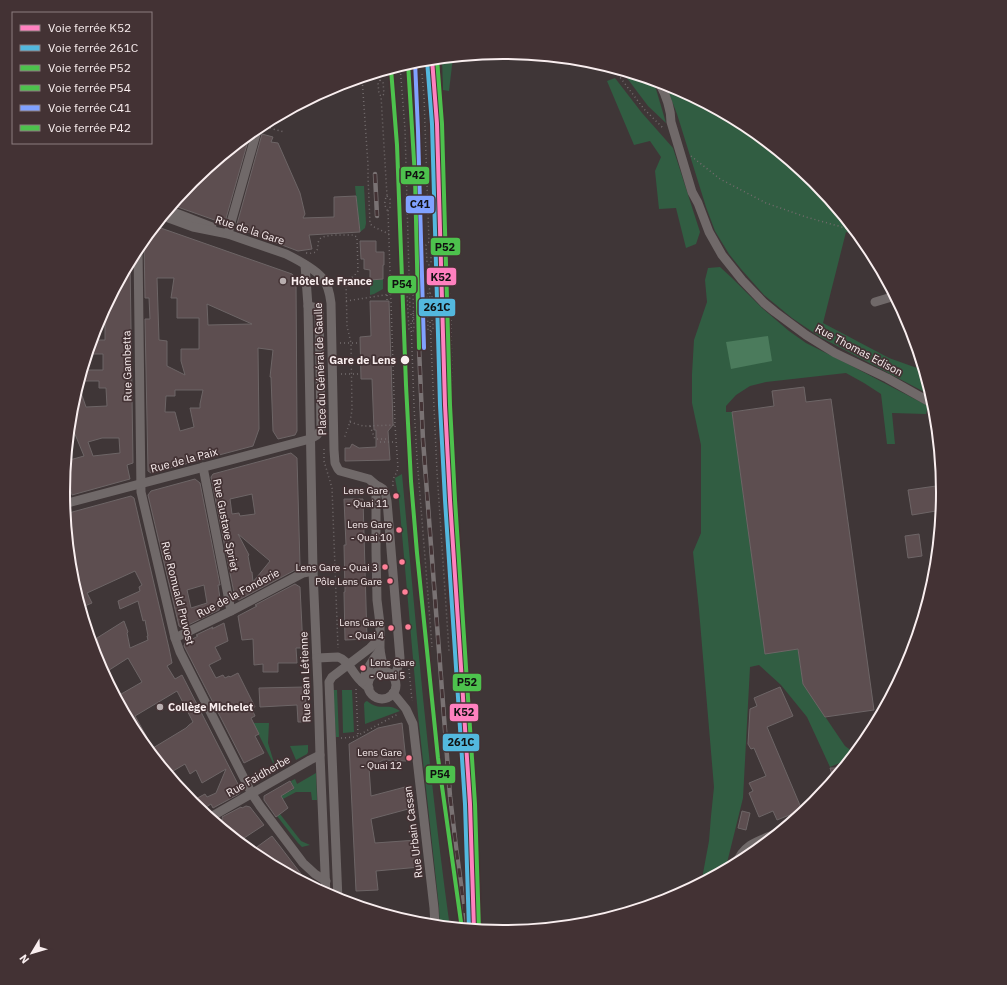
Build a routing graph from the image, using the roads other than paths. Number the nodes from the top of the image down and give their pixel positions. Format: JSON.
{"nodes":[{"id":1,"x":663,"y":90,"type":"edge"},
{"id":2,"x":260,"y":135,"type":"edge"},
{"id":3,"x":174,"y":212,"type":"edge"},
{"id":4,"x":169,"y":218,"type":"edge"},
{"id":5,"x":228,"y":234,"type":"junction"},
{"id":6,"x":138,"y":260,"type":"edge"},
{"id":7,"x":305,"y":265,"type":"junction"},
{"id":8,"x":890,"y":297,"type":"edge"},
{"id":9,"x":875,"y":302,"type":"dead end"},
{"id":10,"x":927,"y":400,"type":"edge"},
{"id":11,"x":310,"y":439,"type":"junction"},
{"id":12,"x":310,"y":458,"type":"joint"},
{"id":13,"x":203,"y":467,"type":"junction"},
{"id":14,"x":141,"y":484,"type":"junction"},
{"id":15,"x":376,"y":486,"type":"junction"},
{"id":16,"x":70,"y":502,"type":"edge"},
{"id":17,"x":313,"y":571,"type":"junction"},
{"id":18,"x":231,"y":611,"type":"junction"},
{"id":19,"x":176,"y":638,"type":"junction"},
{"id":20,"x":380,"y":638,"type":"junction"},
{"id":21,"x":380,"y":650,"type":"junction"},
{"id":22,"x":317,"y":658,"type":"junction"},
{"id":23,"x":348,"y":665,"type":"junction"},
{"id":24,"x":384,"y":671,"type":"junction"},
{"id":25,"x":393,"y":677,"type":"junction"},
{"id":26,"x":366,"y":685,"type":"junction"},
{"id":27,"x":393,"y":693,"type":"junction"},
{"id":28,"x":320,"y":755,"type":"junction"},
{"id":29,"x":252,"y":794,"type":"junction"},
{"id":30,"x":215,"y":815,"type":"edge"},
{"id":31,"x":764,"y":838,"type":"edge"},
{"id":32,"x":740,"y":856,"type":"edge"},
{"id":33,"x":326,"y":881,"type":"junction"},
{"id":34,"x":326,"y":887,"type":"edge"},
{"id":35,"x":338,"y":893,"type":"edge"},
{"id":36,"x":435,"y":920,"type":"edge"}],
"edges":[{"from":1,"to":10,"type":"street","name":"Rue Thomas Edison"},
{"from":2,"to":5,"type":"street"},
{"from":3,"to":5,"type":"street"},
{"from":4,"to":5,"type":"street","name":"Rue de la Gare"},
{"from":5,"to":7,"type":"street","name":"Rue de la Gare"},
{"from":6,"to":14,"type":"street","name":"Rue Gambetta"},
{"from":7,"to":11,"type":"street","name":"Place du Général de Gaulle"},
{"from":7,"to":15,"type":"street","name":"Place du Général de Gaulle"},
{"from":8,"to":9,"type":"street"},
{"from":11,"to":12,"type":"street","name":"Place du Général de Gaulle"},
{"from":11,"to":13,"type":"street","name":"Rue de la Paix"},
{"from":12,"to":17,"type":"street","name":"Rue Jean Létienne"},
{"from":13,"to":14,"type":"street","name":"Rue de la Paix"},
{"from":13,"to":18,"type":"street","name":"Rue Gustave Spriet"},
{"from":14,"to":16,"type":"street","name":"Rue de la Paix"},
{"from":14,"to":19,"type":"street","name":"Rue Romuald Pruvost"},
{"from":15,"to":20,"type":"street"},
{"from":15,"to":25,"type":"street"},
{"from":17,"to":18,"type":"street","name":"Rue de la Fonderie"},
{"from":17,"to":22,"type":"street","name":"Rue Jean Létienne"},
{"from":18,"to":19,"type":"street","name":"Rue de la Fonderie"},
{"from":19,"to":29,"type":"street","name":"Rue Romuald Pruvost"},
{"from":20,"to":21,"type":"street"},
{"from":20,"to":23,"type":"street"},
{"from":21,"to":24,"type":"street"},
{"from":21,"to":26,"type":"street"},
{"from":22,"to":23,"type":"street"},
{"from":22,"to":28,"type":"street","name":"Rue Jean Létienne"},
{"from":23,"to":26,"type":"street"},
{"from":23,"to":35,"type":"street"},
{"from":24,"to":25,"type":"street"},
{"from":24,"to":26,"type":"street"},
{"from":25,"to":27,"type":"street"},
{"from":26,"to":27,"type":"street"},
{"from":27,"to":36,"type":"street","name":"Rue Urbain Cassan"},
{"from":28,"to":29,"type":"street","name":"Rue Faidherbe"},
{"from":28,"to":33,"type":"street","name":"Rue Jean Létienne"},
{"from":29,"to":30,"type":"street","name":"Rue Faidherbe"},
{"from":29,"to":33,"type":"street","name":"Rue Romuald Pruvost"},
{"from":31,"to":32,"type":"street"},
{"from":33,"to":34,"type":"street","name":"Rue Jean Létienne"}]}
